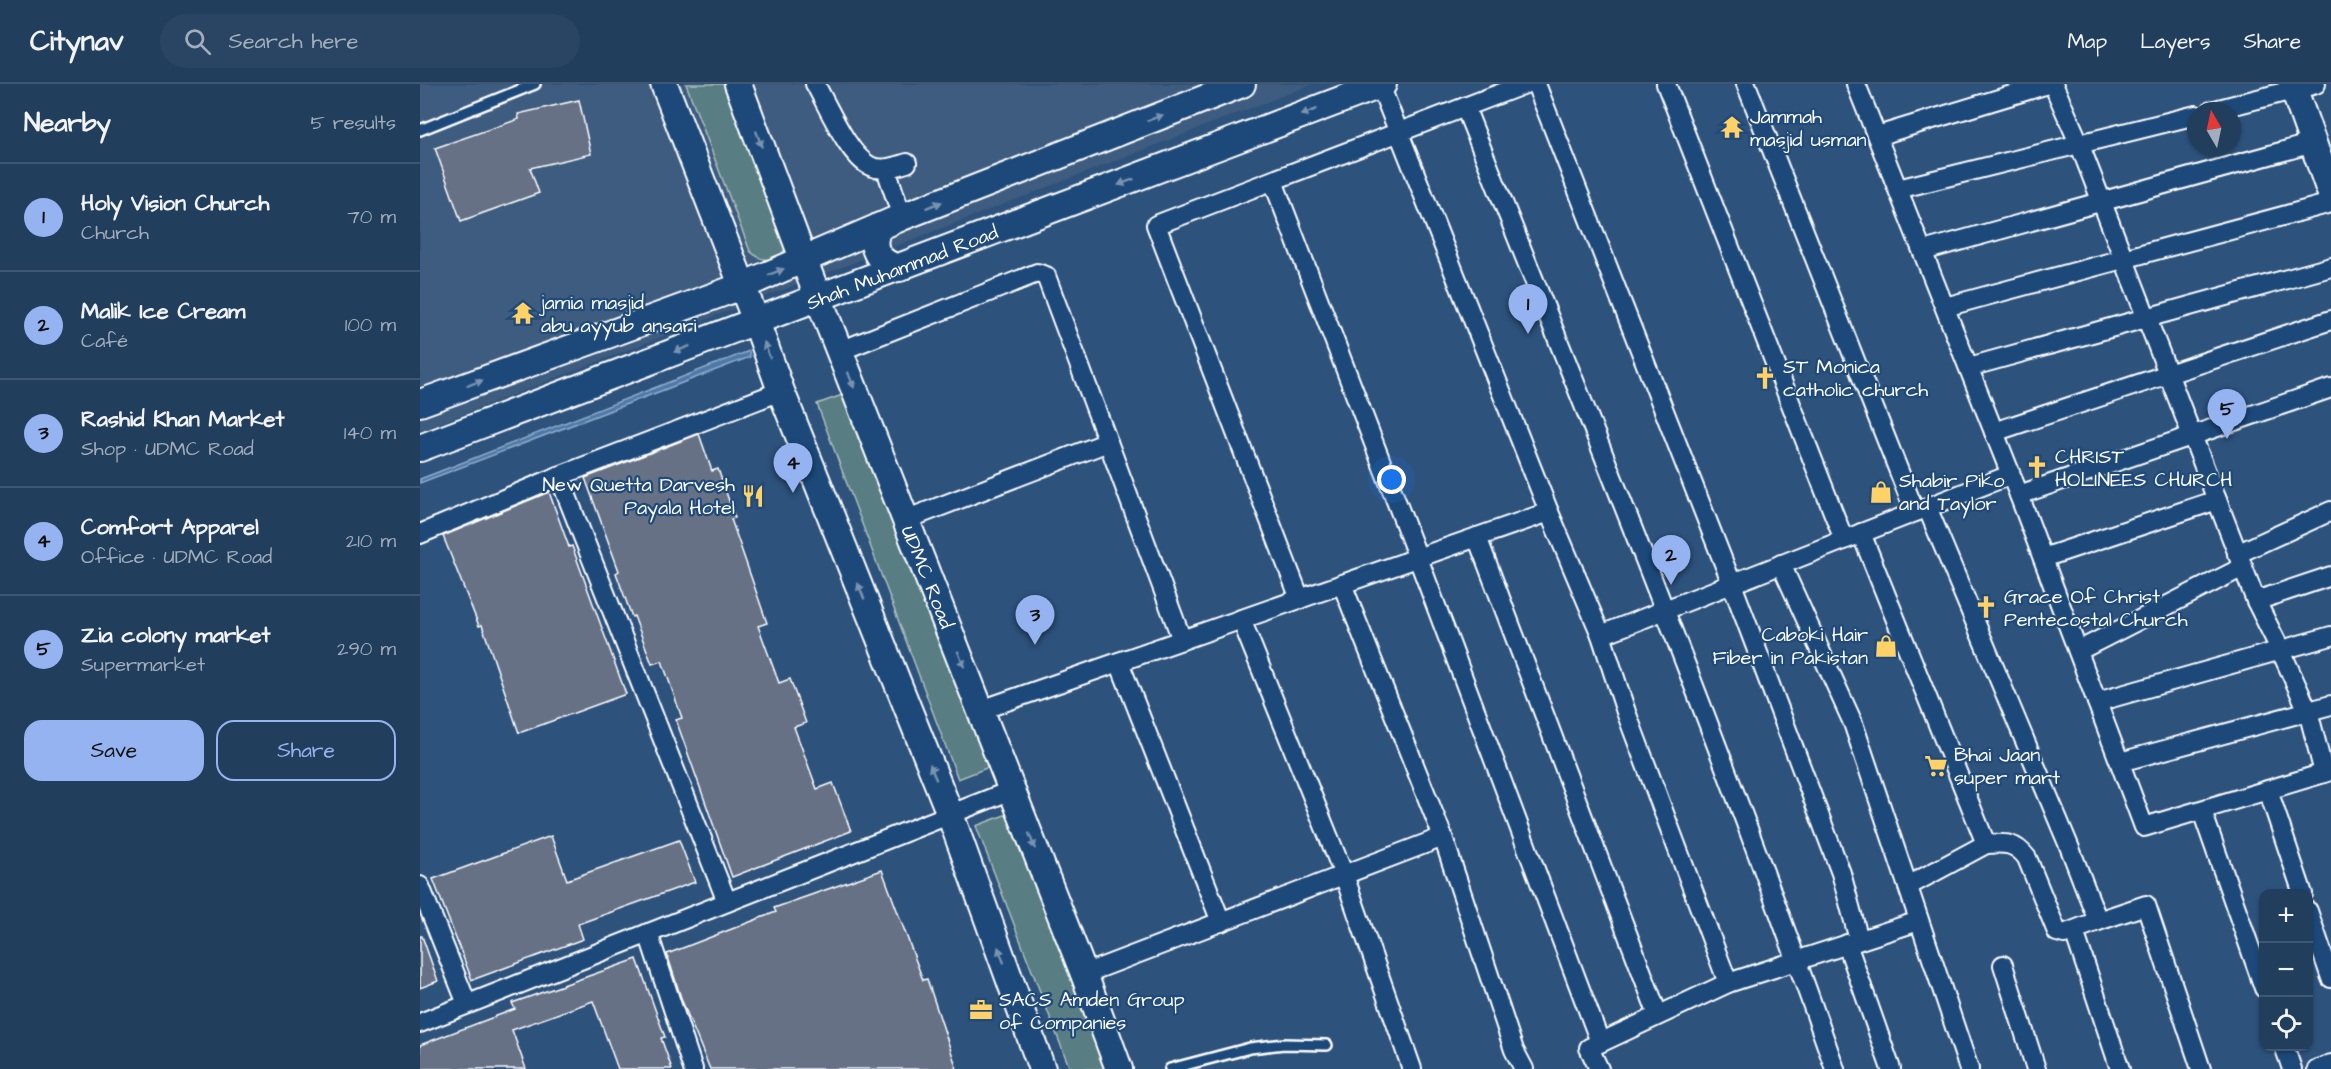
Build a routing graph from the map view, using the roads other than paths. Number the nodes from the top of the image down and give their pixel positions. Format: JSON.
{"nodes":[{"id":1,"x":535,"y":84,"type":"edge"},
{"id":2,"x":664,"y":84,"type":"edge"},
{"id":3,"x":738,"y":84,"type":"edge"},
{"id":4,"x":815,"y":84,"type":"edge"},
{"id":5,"x":1242,"y":84,"type":"edge"},
{"id":6,"x":1525,"y":84,"type":"edge"},
{"id":7,"x":1536,"y":84,"type":"edge"},
{"id":8,"x":1666,"y":84,"type":"edge"},
{"id":9,"x":1746,"y":84,"type":"edge"},
{"id":10,"x":1856,"y":84,"type":"edge"},
{"id":11,"x":2048,"y":84,"type":"edge"},
{"id":12,"x":2053,"y":84,"type":"edge"},
{"id":13,"x":1381,"y":85,"type":"edge"},
{"id":14,"x":2301,"y":86,"type":"edge"},
{"id":15,"x":2241,"y":103,"type":"edge"},
{"id":16,"x":1465,"y":107,"type":"junction"},
{"id":17,"x":2187,"y":117,"type":"edge"},
{"id":18,"x":420,"y":130,"type":"edge"},
{"id":19,"x":1397,"y":133,"type":"junction"},
{"id":20,"x":1876,"y":136,"type":"junction"},
{"id":21,"x":2079,"y":143,"type":"junction"},
{"id":22,"x":2313,"y":143,"type":"junction"},
{"id":23,"x":907,"y":163,"type":"dead end"},
{"id":24,"x":886,"y":169,"type":"junction"},
{"id":25,"x":1273,"y":181,"type":"junction"},
{"id":26,"x":1898,"y":189,"type":"junction"},
{"id":27,"x":2331,"y":194,"type":"edge"},
{"id":28,"x":2102,"y":202,"type":"junction"},
{"id":29,"x":2331,"y":203,"type":"edge"},
{"id":30,"x":891,"y":222,"type":"junction"},
{"id":31,"x":1923,"y":251,"type":"junction"},
{"id":32,"x":2124,"y":259,"type":"junction"},
{"id":33,"x":804,"y":261,"type":"junction"},
{"id":34,"x":2331,"y":267,"type":"edge"},
{"id":35,"x":900,"y":268,"type":"junction"},
{"id":36,"x":742,"y":286,"type":"junction"},
{"id":37,"x":704,"y":298,"type":"junction"},
{"id":38,"x":819,"y":298,"type":"junction"},
{"id":39,"x":1945,"y":307,"type":"junction"},
{"id":40,"x":2146,"y":320,"type":"junction"},
{"id":41,"x":2331,"y":320,"type":"edge"},
{"id":42,"x":756,"y":321,"type":"junction"},
{"id":43,"x":722,"y":333,"type":"junction"},
{"id":44,"x":840,"y":351,"type":"junction"},
{"id":45,"x":1969,"y":367,"type":"junction"},
{"id":46,"x":2168,"y":374,"type":"junction"},
{"id":47,"x":2331,"y":388,"type":"edge"},
{"id":48,"x":781,"y":391,"type":"junction"},
{"id":49,"x":420,"y":403,"type":"edge"},
{"id":50,"x":1994,"y":432,"type":"junction"},
{"id":51,"x":2191,"y":436,"type":"junction"},
{"id":52,"x":1108,"y":442,"type":"junction"},
{"id":53,"x":420,"y":448,"type":"edge"},
{"id":54,"x":2010,"y":475,"type":"junction"},
{"id":55,"x":559,"y":476,"type":"junction"},
{"id":56,"x":2019,"y":495,"type":"junction"},
{"id":57,"x":2217,"y":500,"type":"junction"},
{"id":58,"x":1921,"y":509,"type":"junction"},
{"id":59,"x":2331,"y":511,"type":"edge"},
{"id":60,"x":1549,"y":512,"type":"junction"},
{"id":61,"x":905,"y":520,"type":"junction"},
{"id":62,"x":420,"y":534,"type":"edge"},
{"id":63,"x":1852,"y":536,"type":"junction"},
{"id":64,"x":1477,"y":537,"type":"junction"},
{"id":65,"x":1418,"y":558,"type":"junction"},
{"id":66,"x":2043,"y":558,"type":"junction"},
{"id":67,"x":2240,"y":560,"type":"junction"},
{"id":68,"x":1781,"y":564,"type":"junction"},
{"id":69,"x":2331,"y":576,"type":"edge"},
{"id":70,"x":1342,"y":584,"type":"junction"},
{"id":71,"x":1731,"y":584,"type":"junction"},
{"id":72,"x":1300,"y":599,"type":"junction"},
{"id":73,"x":2256,"y":600,"type":"junction"},
{"id":74,"x":1665,"y":610,"type":"junction"},
{"id":75,"x":1241,"y":619,"type":"junction"},
{"id":76,"x":1601,"y":635,"type":"junction"},
{"id":77,"x":2331,"y":636,"type":"edge"},
{"id":78,"x":1182,"y":640,"type":"junction"},
{"id":79,"x":2078,"y":651,"type":"junction"},
{"id":80,"x":2281,"y":651,"type":"junction"},
{"id":81,"x":1119,"y":662,"type":"junction"},
{"id":82,"x":2097,"y":702,"type":"junction"},
{"id":83,"x":2331,"y":705,"type":"edge"},
{"id":84,"x":981,"y":710,"type":"junction"},
{"id":85,"x":2308,"y":711,"type":"junction"},
{"id":86,"x":2120,"y":762,"type":"junction"},
{"id":87,"x":2327,"y":772,"type":"edge"},
{"id":88,"x":1012,"y":790,"type":"junction"},
{"id":89,"x":2268,"y":790,"type":"junction"},
{"id":90,"x":2202,"y":811,"type":"junction"},
{"id":91,"x":950,"y":814,"type":"junction"},
{"id":92,"x":1443,"y":837,"type":"junction"},
{"id":93,"x":1986,"y":844,"type":"junction"},
{"id":94,"x":1344,"y":875,"type":"junction"},
{"id":95,"x":420,"y":886,"type":"edge"},
{"id":96,"x":1908,"y":886,"type":"junction"},
{"id":97,"x":2301,"y":889,"type":"edge"},
{"id":98,"x":727,"y":902,"type":"junction"},
{"id":99,"x":1919,"y":921,"type":"junction"},
{"id":100,"x":2098,"y":921,"type":"junction"},
{"id":101,"x":1221,"y":922,"type":"junction"},
{"id":102,"x":2313,"y":926,"type":"edge"},
{"id":103,"x":2074,"y":931,"type":"junction"},
{"id":104,"x":648,"y":933,"type":"junction"},
{"id":105,"x":1853,"y":942,"type":"junction"},
{"id":106,"x":1797,"y":960,"type":"junction"},
{"id":107,"x":2003,"y":965,"type":"dead end"},
{"id":108,"x":1084,"y":974,"type":"junction"},
{"id":109,"x":2259,"y":974,"type":"edge"},
{"id":110,"x":2331,"y":978,"type":"edge"},
{"id":111,"x":1728,"y":983,"type":"junction"},
{"id":112,"x":467,"y":1004,"type":"junction"},
{"id":113,"x":1658,"y":1015,"type":"junction"},
{"id":114,"x":420,"y":1023,"type":"edge"},
{"id":115,"x":1600,"y":1042,"type":"junction"},
{"id":116,"x":1327,"y":1045,"type":"dead end"},
{"id":117,"x":2285,"y":1051,"type":"edge"},
{"id":118,"x":2331,"y":1064,"type":"edge"},
{"id":119,"x":693,"y":1069,"type":"edge"},
{"id":120,"x":1042,"y":1069,"type":"edge"},
{"id":121,"x":1119,"y":1069,"type":"edge"},
{"id":122,"x":1170,"y":1069,"type":"edge"},
{"id":123,"x":1412,"y":1069,"type":"edge"},
{"id":124,"x":1524,"y":1069,"type":"edge"},
{"id":125,"x":1599,"y":1069,"type":"edge"},
{"id":126,"x":1835,"y":1069,"type":"edge"},
{"id":127,"x":1891,"y":1069,"type":"edge"},
{"id":128,"x":1969,"y":1069,"type":"edge"},
{"id":129,"x":2036,"y":1069,"type":"edge"},
{"id":130,"x":2120,"y":1069,"type":"edge"},
{"id":131,"x":2201,"y":1069,"type":"edge"},
{"id":132,"x":2292,"y":1069,"type":"edge"},
{"id":133,"x":2317,"y":1069,"type":"edge"}],
"edges":[{"from":1,"to":18,"type":"lane"},
{"from":2,"to":36,"type":"main road"},
{"from":3,"to":33,"type":"main road","name":"UDMC Road","one_way":true},
{"from":4,"to":24,"type":"street"},
{"from":30,"to":5,"type":"main road","name":"Shah Muhammad Road","one_way":true},
{"from":6,"to":16,"type":"street"},
{"from":7,"to":71,"type":"street"},
{"from":8,"to":63,"type":"street"},
{"from":9,"to":58,"type":"street"},
{"from":10,"to":20,"type":"street"},
{"from":11,"to":20,"type":"street"},
{"from":12,"to":21,"type":"street"},
{"from":13,"to":19,"type":"street"},
{"from":13,"to":35,"type":"main road","name":"Shah Muhammad Road","one_way":true},
{"from":14,"to":15,"type":"street"},
{"from":14,"to":22,"type":"main road"},
{"from":16,"to":19,"type":"street"},
{"from":16,"to":74,"type":"street"},
{"from":17,"to":21,"type":"street"},
{"from":19,"to":25,"type":"street"},
{"from":19,"to":60,"type":"street"},
{"from":20,"to":26,"type":"street"},
{"from":21,"to":26,"type":"street"},
{"from":21,"to":28,"type":"street"},
{"from":22,"to":27,"type":"main road"},
{"from":22,"to":28,"type":"street"},
{"from":23,"to":24,"type":"street"},
{"from":24,"to":30,"type":"street"},
{"from":25,"to":65,"type":"street"},
{"from":25,"to":72,"type":"street"},
{"from":26,"to":31,"type":"street"},
{"from":28,"to":31,"type":"street"},
{"from":28,"to":32,"type":"street"},
{"from":29,"to":32,"type":"street"},
{"from":30,"to":33,"type":"main road","name":"Shah Muhammad Road"},
{"from":30,"to":35,"type":"main road"},
{"from":31,"to":39,"type":"street"},
{"from":32,"to":39,"type":"street"},
{"from":32,"to":40,"type":"street"},
{"from":36,"to":33,"type":"main road","name":"Shah Muhammad Road","one_way":true},
{"from":33,"to":38,"type":"main road","name":"UDMC Road"},
{"from":34,"to":40,"type":"street"},
{"from":35,"to":38,"type":"main road","name":"Shah Muhammad Road"},
{"from":36,"to":37,"type":"main road","name":"Shah Muhammad Road"},
{"from":36,"to":42,"type":"main road"},
{"from":37,"to":43,"type":"main road"},
{"from":49,"to":37,"type":"main road","name":"Shah Muhammad Road","one_way":true},
{"from":38,"to":42,"type":"main road","name":"Shah Muhammad Road"},
{"from":38,"to":44,"type":"main road","name":"UDMC Road"},
{"from":39,"to":45,"type":"street"},
{"from":40,"to":45,"type":"street"},
{"from":40,"to":46,"type":"street"},
{"from":41,"to":46,"type":"street"},
{"from":42,"to":43,"type":"main road","name":"Shah Muhammad Road"},
{"from":48,"to":42,"type":"main road","one_way":true},
{"from":43,"to":53,"type":"main road","name":"Shah Muhammad Road","one_way":true},
{"from":44,"to":52,"type":"street"},
{"from":44,"to":61,"type":"main road","name":"UDMC Road","one_way":true},
{"from":45,"to":50,"type":"street"},
{"from":46,"to":50,"type":"street"},
{"from":46,"to":51,"type":"street"},
{"from":47,"to":51,"type":"street"},
{"from":48,"to":55,"type":"street"},
{"from":91,"to":48,"type":"main road","one_way":true},
{"from":50,"to":54,"type":"street"},
{"from":51,"to":56,"type":"street"},
{"from":51,"to":57,"type":"street"},
{"from":52,"to":61,"type":"street"},
{"from":52,"to":78,"type":"street"},
{"from":54,"to":56,"type":"street"},
{"from":54,"to":58,"type":"street"},
{"from":55,"to":62,"type":"street"},
{"from":55,"to":98,"type":"street"},
{"from":56,"to":66,"type":"street"},
{"from":57,"to":66,"type":"street"},
{"from":57,"to":67,"type":"street"},
{"from":58,"to":63,"type":"street"},
{"from":58,"to":100,"type":"street"},
{"from":59,"to":67,"type":"street"},
{"from":60,"to":64,"type":"street"},
{"from":60,"to":76,"type":"street"},
{"from":61,"to":84,"type":"main road","name":"UDMC Road","one_way":true},
{"from":63,"to":68,"type":"street"},
{"from":63,"to":93,"type":"street"},
{"from":64,"to":65,"type":"street"},
{"from":64,"to":113,"type":"street"},
{"from":65,"to":70,"type":"street"},
{"from":65,"to":115,"type":"street"},
{"from":66,"to":79,"type":"street"},
{"from":67,"to":73,"type":"street"},
{"from":67,"to":79,"type":"street"},
{"from":68,"to":71,"type":"street"},
{"from":68,"to":96,"type":"street"},
{"from":69,"to":73,"type":"street"},
{"from":70,"to":72,"type":"street"},
{"from":70,"to":92,"type":"street"},
{"from":71,"to":74,"type":"street"},
{"from":71,"to":105,"type":"street"},
{"from":72,"to":75,"type":"street"},
{"from":73,"to":80,"type":"street"},
{"from":74,"to":76,"type":"street"},
{"from":74,"to":106,"type":"street"},
{"from":75,"to":78,"type":"street"},
{"from":75,"to":94,"type":"street"},
{"from":76,"to":111,"type":"street"},
{"from":77,"to":80,"type":"street"},
{"from":78,"to":81,"type":"street"},
{"from":79,"to":82,"type":"street"},
{"from":80,"to":82,"type":"street"},
{"from":80,"to":85,"type":"street"},
{"from":81,"to":84,"type":"street"},
{"from":81,"to":101,"type":"street"},
{"from":82,"to":86,"type":"street"},
{"from":83,"to":85,"type":"street"},
{"from":84,"to":88,"type":"main road","name":"UDMC Road"},
{"from":85,"to":86,"type":"street"},
{"from":85,"to":87,"type":"street"},
{"from":86,"to":90,"type":"street"},
{"from":87,"to":89,"type":"street"},
{"from":88,"to":91,"type":"street"},
{"from":88,"to":108,"type":"main road","name":"UDMC Road","one_way":true},
{"from":89,"to":90,"type":"street"},
{"from":89,"to":97,"type":"street"},
{"from":90,"to":109,"type":"street"},
{"from":91,"to":98,"type":"street"},
{"from":120,"to":91,"type":"main road","one_way":true},
{"from":92,"to":94,"type":"street"},
{"from":92,"to":124,"type":"street"},
{"from":93,"to":96,"type":"street"},
{"from":93,"to":103,"type":"street"},
{"from":94,"to":101,"type":"street"},
{"from":94,"to":123,"type":"street"},
{"from":95,"to":112,"type":"street"},
{"from":96,"to":99,"type":"street"},
{"from":98,"to":104,"type":"street"},
{"from":99,"to":105,"type":"street"},
{"from":99,"to":128,"type":"street"},
{"from":100,"to":103,"type":"street"},
{"from":100,"to":131,"type":"street"},
{"from":101,"to":108,"type":"street"},
{"from":102,"to":110,"type":"street"},
{"from":103,"to":130,"type":"street"},
{"from":104,"to":112,"type":"street"},
{"from":104,"to":119,"type":"street"},
{"from":105,"to":106,"type":"street"},
{"from":105,"to":127,"type":"street"},
{"from":106,"to":111,"type":"street"},
{"from":106,"to":126,"type":"street"},
{"from":107,"to":129,"type":"street"},
{"from":108,"to":121,"type":"main road","name":"UDMC Road"},
{"from":111,"to":113,"type":"street"},
{"from":112,"to":114,"type":"street"},
{"from":113,"to":115,"type":"street"},
{"from":115,"to":125,"type":"street"},
{"from":116,"to":122,"type":"lane"},
{"from":117,"to":132,"type":"street"},
{"from":118,"to":133,"type":"street"}]}
